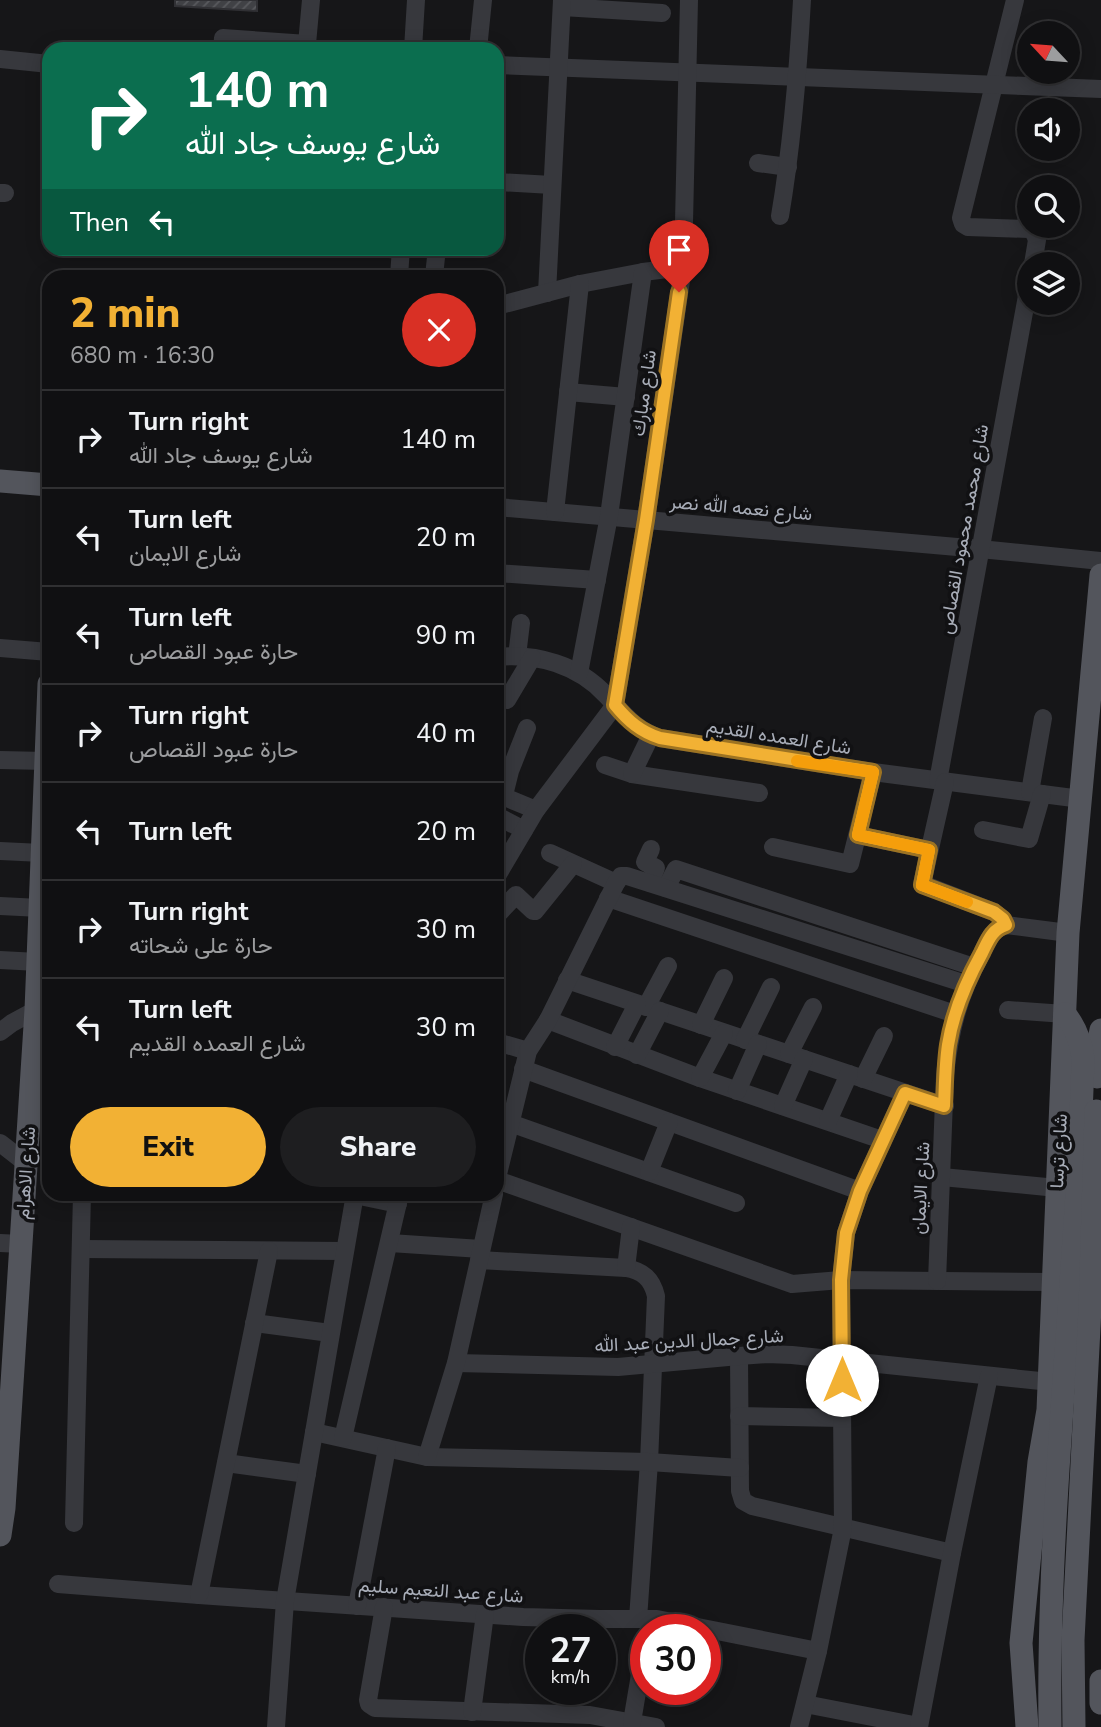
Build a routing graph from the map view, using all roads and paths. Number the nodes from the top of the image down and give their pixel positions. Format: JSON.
{"nodes":[{"id":1,"x":311,"y":0,"type":"edge"},
{"id":2,"x":416,"y":0,"type":"edge"},
{"id":3,"x":483,"y":0,"type":"edge"},
{"id":4,"x":689,"y":0,"type":"edge"},
{"id":5,"x":802,"y":0,"type":"edge"},
{"id":6,"x":1015,"y":0,"type":"edge"},
{"id":7,"x":562,"y":4,"type":"edge"},
{"id":8,"x":662,"y":13,"type":"dead end"},
{"id":9,"x":223,"y":42,"type":"edge"},
{"id":10,"x":279,"y":42,"type":"edge"},
{"id":11,"x":307,"y":42,"type":"edge"},
{"id":12,"x":413,"y":42,"type":"edge"},
{"id":13,"x":479,"y":42,"type":"edge"},
{"id":14,"x":0,"y":59,"type":"edge"},
{"id":15,"x":42,"y":63,"type":"edge"},
{"id":16,"x":504,"y":65,"type":"edge"},
{"id":17,"x":559,"y":67,"type":"junction"},
{"id":18,"x":688,"y":72,"type":"junction"},
{"id":19,"x":798,"y":77,"type":"junction"},
{"id":20,"x":994,"y":84,"type":"junction"},
{"id":21,"x":1101,"y":89,"type":"edge"},
{"id":22,"x":758,"y":163,"type":"dead end"},
{"id":23,"x":788,"y":167,"type":"junction"},
{"id":24,"x":504,"y":182,"type":"edge"},
{"id":25,"x":552,"y":185,"type":"junction"},
{"id":26,"x":780,"y":216,"type":"dead end"},
{"id":27,"x":1035,"y":252,"type":"edge"},
{"id":28,"x":683,"y":267,"type":"junction"},
{"id":29,"x":643,"y":272,"type":"junction"},
{"id":30,"x":580,"y":284,"type":"junction"},
{"id":31,"x":547,"y":293,"type":"junction"},
{"id":32,"x":504,"y":304,"type":"edge"},
{"id":33,"x":1023,"y":315,"type":"edge"},
{"id":34,"x":568,"y":391,"type":"junction"},
{"id":35,"x":626,"y":397,"type":"junction"},
{"id":36,"x":0,"y":481,"type":"edge"},
{"id":37,"x":42,"y":484,"type":"edge"},
{"id":38,"x":504,"y":508,"type":"edge"},
{"id":39,"x":555,"y":512,"type":"junction"},
{"id":40,"x":609,"y":516,"type":"junction"},
{"id":41,"x":646,"y":520,"type":"junction"},
{"id":42,"x":980,"y":549,"type":"junction"},
{"id":43,"x":1101,"y":561,"type":"edge"},
{"id":44,"x":504,"y":573,"type":"edge"},
{"id":45,"x":1101,"y":575,"type":"edge"},
{"id":46,"x":597,"y":580,"type":"junction"},
{"id":47,"x":521,"y":622,"type":"dead end"},
{"id":48,"x":0,"y":648,"type":"edge"},
{"id":49,"x":42,"y":651,"type":"edge"},
{"id":50,"x":504,"y":657,"type":"edge"},
{"id":51,"x":525,"y":657,"type":"junction"},
{"id":52,"x":579,"y":673,"type":"junction"},
{"id":53,"x":507,"y":700,"type":"dead end"},
{"id":54,"x":615,"y":705,"type":"junction"},
{"id":55,"x":1043,"y":719,"type":"dead end"},
{"id":56,"x":527,"y":728,"type":"dead end"},
{"id":57,"x":651,"y":735,"type":"junction"},
{"id":58,"x":0,"y":760,"type":"edge"},
{"id":59,"x":42,"y":761,"type":"edge"},
{"id":60,"x":605,"y":765,"type":"dead end"},
{"id":61,"x":873,"y":772,"type":"junction"},
{"id":62,"x":632,"y":774,"type":"junction"},
{"id":63,"x":942,"y":781,"type":"junction"},
{"id":64,"x":759,"y":793,"type":"dead end"},
{"id":65,"x":1036,"y":793,"type":"junction"},
{"id":66,"x":1081,"y":799,"type":"junction"},
{"id":67,"x":536,"y":810,"type":"junction"},
{"id":68,"x":504,"y":820,"type":"edge"},
{"id":69,"x":524,"y":830,"type":"junction"},
{"id":70,"x":984,"y":830,"type":"dead end"},
{"id":71,"x":858,"y":835,"type":"junction"},
{"id":72,"x":773,"y":847,"type":"dead end"},
{"id":73,"x":651,"y":849,"type":"dead end"},
{"id":74,"x":929,"y":850,"type":"junction"},
{"id":75,"x":0,"y":851,"type":"edge"},
{"id":76,"x":42,"y":853,"type":"joint"},
{"id":77,"x":550,"y":853,"type":"dead end"},
{"id":78,"x":504,"y":862,"type":"edge"},
{"id":79,"x":573,"y":864,"type":"junction"},
{"id":80,"x":658,"y":886,"type":"junction"},
{"id":81,"x":612,"y":891,"type":"junction"},
{"id":82,"x":0,"y":906,"type":"edge"},
{"id":83,"x":40,"y":908,"type":"junction"},
{"id":84,"x":504,"y":908,"type":"edge"},
{"id":85,"x":1006,"y":925,"type":"junction"},
{"id":86,"x":1068,"y":933,"type":"junction"},
{"id":87,"x":0,"y":960,"type":"edge"},
{"id":88,"x":38,"y":962,"type":"junction"},
{"id":89,"x":667,"y":967,"type":"dead end"},
{"id":90,"x":974,"y":967,"type":"junction"},
{"id":91,"x":724,"y":978,"type":"dead end"},
{"id":92,"x":567,"y":980,"type":"junction"},
{"id":93,"x":966,"y":984,"type":"junction"},
{"id":94,"x":771,"y":987,"type":"dead end"},
{"id":95,"x":648,"y":1007,"type":"junction"},
{"id":96,"x":813,"y":1007,"type":"dead end"},
{"id":97,"x":36,"y":1010,"type":"junction"},
{"id":98,"x":1008,"y":1010,"type":"dead end"},
{"id":99,"x":955,"y":1014,"type":"junction"},
{"id":100,"x":1065,"y":1014,"type":"junction"},
{"id":101,"x":548,"y":1020,"type":"junction"},
{"id":102,"x":701,"y":1025,"type":"junction"},
{"id":103,"x":1101,"y":1030,"type":"edge"},
{"id":104,"x":0,"y":1032,"type":"edge"},
{"id":105,"x":724,"y":1032,"type":"junction"},
{"id":106,"x":884,"y":1036,"type":"dead end"},
{"id":107,"x":752,"y":1042,"type":"junction"},
{"id":108,"x":504,"y":1044,"type":"edge"},
{"id":109,"x":615,"y":1047,"type":"junction"},
{"id":110,"x":528,"y":1051,"type":"junction"},
{"id":111,"x":637,"y":1055,"type":"junction"},
{"id":112,"x":797,"y":1057,"type":"junction"},
{"id":113,"x":523,"y":1069,"type":"junction"},
{"id":114,"x":856,"y":1077,"type":"junction"},
{"id":115,"x":700,"y":1078,"type":"junction"},
{"id":116,"x":737,"y":1091,"type":"junction"},
{"id":117,"x":905,"y":1093,"type":"junction"},
{"id":118,"x":783,"y":1106,"type":"junction"},
{"id":119,"x":944,"y":1106,"type":"junction"},
{"id":120,"x":504,"y":1119,"type":"edge"},
{"id":121,"x":504,"y":1122,"type":"edge"},
{"id":122,"x":669,"y":1122,"type":"junction"},
{"id":123,"x":828,"y":1122,"type":"junction"},
{"id":124,"x":882,"y":1140,"type":"junction"},
{"id":125,"x":0,"y":1143,"type":"edge"},
{"id":126,"x":26,"y":1163,"type":"junction"},
{"id":127,"x":649,"y":1172,"type":"junction"},
{"id":128,"x":942,"y":1177,"type":"junction"},
{"id":129,"x":504,"y":1182,"type":"edge"},
{"id":130,"x":1057,"y":1188,"type":"junction"},
{"id":131,"x":860,"y":1191,"type":"junction"},
{"id":132,"x":82,"y":1201,"type":"edge"},
{"id":133,"x":354,"y":1201,"type":"edge"},
{"id":134,"x":399,"y":1201,"type":"edge"},
{"id":135,"x":492,"y":1201,"type":"edge"},
{"id":136,"x":736,"y":1203,"type":"dead end"},
{"id":137,"x":631,"y":1227,"type":"junction"},
{"id":138,"x":10,"y":1243,"type":"edge"},
{"id":139,"x":390,"y":1243,"type":"junction"},
{"id":140,"x":81,"y":1249,"type":"junction"},
{"id":141,"x":269,"y":1251,"type":"junction"},
{"id":142,"x":344,"y":1251,"type":"junction"},
{"id":143,"x":480,"y":1255,"type":"junction"},
{"id":144,"x":626,"y":1268,"type":"junction"},
{"id":145,"x":841,"y":1280,"type":"junction"},
{"id":146,"x":937,"y":1281,"type":"junction"},
{"id":147,"x":1053,"y":1282,"type":"junction"},
{"id":148,"x":1080,"y":1310,"type":"junction"},
{"id":149,"x":254,"y":1323,"type":"junction"},
{"id":150,"x":330,"y":1333,"type":"junction"},
{"id":151,"x":7,"y":1344,"type":"edge"},
{"id":152,"x":738,"y":1356,"type":"junction"},
{"id":153,"x":843,"y":1361,"type":"junction"},
{"id":154,"x":456,"y":1363,"type":"junction"},
{"id":155,"x":653,"y":1364,"type":"junction"},
{"id":156,"x":989,"y":1376,"type":"junction"},
{"id":157,"x":1050,"y":1382,"type":"junction"},
{"id":158,"x":739,"y":1416,"type":"junction"},
{"id":159,"x":842,"y":1418,"type":"junction"},
{"id":160,"x":314,"y":1432,"type":"junction"},
{"id":161,"x":343,"y":1438,"type":"junction"},
{"id":162,"x":387,"y":1448,"type":"junction"},
{"id":163,"x":427,"y":1457,"type":"junction"},
{"id":164,"x":649,"y":1462,"type":"junction"},
{"id":165,"x":226,"y":1463,"type":"junction"},
{"id":166,"x":740,"y":1468,"type":"junction"},
{"id":167,"x":307,"y":1474,"type":"junction"},
{"id":168,"x":74,"y":1523,"type":"dead end"},
{"id":169,"x":843,"y":1528,"type":"junction"},
{"id":170,"x":0,"y":1535,"type":"edge"},
{"id":171,"x":952,"y":1553,"type":"junction"},
{"id":172,"x":58,"y":1584,"type":"dead end"},
{"id":173,"x":199,"y":1595,"type":"junction"},
{"id":174,"x":285,"y":1601,"type":"junction"},
{"id":175,"x":357,"y":1606,"type":"junction"},
{"id":176,"x":384,"y":1607,"type":"junction"},
{"id":177,"x":485,"y":1614,"type":"junction"},
{"id":178,"x":645,"y":1614,"type":"edge"},
{"id":179,"x":630,"y":1621,"type":"edge"},
{"id":180,"x":721,"y":1631,"type":"edge"},
{"id":181,"x":818,"y":1651,"type":"junction"},
{"id":182,"x":1101,"y":1681,"type":"edge"},
{"id":183,"x":1101,"y":1703,"type":"edge"},
{"id":184,"x":805,"y":1704,"type":"junction"},
{"id":185,"x":635,"y":1705,"type":"edge"},
{"id":186,"x":472,"y":1712,"type":"junction"},
{"id":187,"x":632,"y":1722,"type":"junction"},
{"id":188,"x":276,"y":1727,"type":"edge"},
{"id":189,"x":656,"y":1727,"type":"edge"},
{"id":190,"x":799,"y":1727,"type":"edge"},
{"id":191,"x":919,"y":1727,"type":"edge"},
{"id":192,"x":1027,"y":1727,"type":"edge"},
{"id":193,"x":1050,"y":1727,"type":"edge"},
{"id":194,"x":1074,"y":1727,"type":"edge"}],
"edges":[{"from":1,"to":11,"type":"street"},
{"from":2,"to":12,"type":"street"},
{"from":3,"to":13,"type":"street"},
{"from":4,"to":18,"type":"street","name":"شارع مبارك"},
{"from":5,"to":19,"type":"street"},
{"from":6,"to":20,"type":"street"},
{"from":7,"to":8,"type":"street"},
{"from":7,"to":17,"type":"street"},
{"from":9,"to":10,"type":"street"},
{"from":14,"to":15,"type":"street"},
{"from":16,"to":17,"type":"street"},
{"from":17,"to":18,"type":"street"},
{"from":17,"to":25,"type":"street"},
{"from":18,"to":19,"type":"street"},
{"from":18,"to":28,"type":"street","name":"شارع مبارك"},
{"from":19,"to":20,"type":"street"},
{"from":19,"to":23,"type":"street"},
{"from":20,"to":21,"type":"street"},
{"from":20,"to":27,"type":"street"},
{"from":22,"to":23,"type":"street"},
{"from":23,"to":26,"type":"street"},
{"from":24,"to":25,"type":"street"},
{"from":25,"to":31,"type":"street"},
{"from":28,"to":29,"type":"street"},
{"from":28,"to":41,"type":"street","name":"شارع مبارك"},
{"from":29,"to":30,"type":"street"},
{"from":29,"to":35,"type":"street"},
{"from":30,"to":31,"type":"street"},
{"from":30,"to":34,"type":"street"},
{"from":31,"to":32,"type":"street"},
{"from":33,"to":42,"type":"street","name":"شارع محمد محمود القصاص"},
{"from":34,"to":35,"type":"street"},
{"from":34,"to":39,"type":"street"},
{"from":35,"to":40,"type":"street"},
{"from":36,"to":37,"type":"main road"},
{"from":38,"to":39,"type":"street","name":"شارع نعمه الله نصر"},
{"from":39,"to":40,"type":"street","name":"شارع نعمه الله نصر"},
{"from":40,"to":41,"type":"street","name":"شارع نعمه الله نصر"},
{"from":40,"to":46,"type":"street"},
{"from":41,"to":42,"type":"street","name":"شارع نعمه الله نصر"},
{"from":41,"to":54,"type":"street","name":"شارع مبارك"},
{"from":42,"to":43,"type":"street","name":"شارع نعمه الله نصر"},
{"from":42,"to":63,"type":"street","name":"شارع محمد محمود القصاص"},
{"from":44,"to":46,"type":"street"},
{"from":45,"to":66,"type":"main road","name":"شارع ترسا"},
{"from":46,"to":52,"type":"street"},
{"from":47,"to":51,"type":"street"},
{"from":48,"to":49,"type":"street"},
{"from":50,"to":51,"type":"street","name":"شارع العمده القديم"},
{"from":51,"to":52,"type":"street","name":"شارع العمده القديم"},
{"from":51,"to":53,"type":"street"},
{"from":52,"to":54,"type":"street","name":"شارع العمده القديم"},
{"from":54,"to":57,"type":"street","name":"شارع العمده القديم"},
{"from":54,"to":67,"type":"street"},
{"from":55,"to":65,"type":"street"},
{"from":56,"to":67,"type":"street"},
{"from":57,"to":61,"type":"street","name":"شارع العمده القديم"},
{"from":57,"to":62,"type":"street"},
{"from":58,"to":59,"type":"street"},
{"from":60,"to":62,"type":"street"},
{"from":61,"to":63,"type":"street","name":"شارع العمده القديم"},
{"from":61,"to":71,"type":"street"},
{"from":62,"to":64,"type":"street"},
{"from":63,"to":65,"type":"street","name":"شارع العمده القديم"},
{"from":63,"to":74,"type":"street","name":"شارع محمد محمود القصاص"},
{"from":65,"to":66,"type":"street","name":"شارع العمده القديم"},
{"from":65,"to":70,"type":"street"},
{"from":66,"to":86,"type":"main road","name":"شارع ترسا"},
{"from":67,"to":69,"type":"street"},
{"from":68,"to":69,"type":"street"},
{"from":69,"to":78,"type":"street"},
{"from":71,"to":72,"type":"street"},
{"from":71,"to":74,"type":"street"},
{"from":73,"to":80,"type":"street"},
{"from":74,"to":85,"type":"street","name":"شارع محمد محمود القصاص"},
{"from":75,"to":76,"type":"street"},
{"from":76,"to":83,"type":"main road","name":"شارع الاهرام"},
{"from":77,"to":79,"type":"street"},
{"from":79,"to":81,"type":"street"},
{"from":79,"to":84,"type":"street"},
{"from":80,"to":81,"type":"street"},
{"from":80,"to":90,"type":"street"},
{"from":80,"to":93,"type":"street"},
{"from":81,"to":92,"type":"street"},
{"from":81,"to":99,"type":"street"},
{"from":82,"to":83,"type":"street"},
{"from":83,"to":88,"type":"main road","name":"شارع الاهرام"},
{"from":85,"to":86,"type":"street"},
{"from":85,"to":90,"type":"street","name":"شارع الايمان"},
{"from":86,"to":100,"type":"main road","name":"شارع ترسا"},
{"from":87,"to":88,"type":"street"},
{"from":88,"to":97,"type":"main road","name":"شارع الاهرام"},
{"from":89,"to":95,"type":"street"},
{"from":90,"to":93,"type":"street","name":"شارع الايمان"},
{"from":91,"to":102,"type":"street"},
{"from":92,"to":95,"type":"street"},
{"from":92,"to":101,"type":"street"},
{"from":93,"to":99,"type":"street","name":"شارع الايمان"},
{"from":94,"to":107,"type":"street"},
{"from":95,"to":102,"type":"street"},
{"from":95,"to":109,"type":"street"},
{"from":95,"to":111,"type":"street"},
{"from":96,"to":112,"type":"street"},
{"from":97,"to":104,"type":"street"},
{"from":97,"to":126,"type":"main road","name":"شارع الاهرام"},
{"from":98,"to":100,"type":"street"},
{"from":99,"to":119,"type":"street","name":"شارع الايمان"},
{"from":100,"to":130,"type":"main road","name":"شارع ترسا"},
{"from":100,"to":148,"type":"main road"},
{"from":101,"to":109,"type":"street"},
{"from":101,"to":110,"type":"street"},
{"from":102,"to":105,"type":"street"},
{"from":103,"to":148,"type":"main road"},
{"from":105,"to":107,"type":"street"},
{"from":105,"to":115,"type":"street"},
{"from":106,"to":114,"type":"street"},
{"from":107,"to":112,"type":"street"},
{"from":107,"to":116,"type":"street"},
{"from":108,"to":110,"type":"street"},
{"from":109,"to":111,"type":"street"},
{"from":110,"to":113,"type":"street"},
{"from":111,"to":115,"type":"street"},
{"from":112,"to":114,"type":"street"},
{"from":112,"to":118,"type":"street"},
{"from":113,"to":120,"type":"street"},
{"from":113,"to":122,"type":"street"},
{"from":114,"to":117,"type":"street"},
{"from":114,"to":123,"type":"street"},
{"from":115,"to":116,"type":"street"},
{"from":116,"to":118,"type":"street"},
{"from":117,"to":119,"type":"street"},
{"from":117,"to":124,"type":"street"},
{"from":118,"to":123,"type":"street"},
{"from":119,"to":128,"type":"street","name":"شارع الايمان"},
{"from":121,"to":127,"type":"street"},
{"from":122,"to":127,"type":"street"},
{"from":122,"to":131,"type":"street"},
{"from":123,"to":124,"type":"street"},
{"from":124,"to":131,"type":"street"},
{"from":125,"to":126,"type":"street"},
{"from":126,"to":138,"type":"main road","name":"شارع الاهرام"},
{"from":127,"to":136,"type":"street"},
{"from":128,"to":130,"type":"street"},
{"from":128,"to":146,"type":"street","name":"شارع الايمان"},
{"from":129,"to":137,"type":"street"},
{"from":130,"to":147,"type":"main road","name":"شارع ترسا"},
{"from":131,"to":145,"type":"street"},
{"from":132,"to":140,"type":"street"},
{"from":133,"to":142,"type":"street"},
{"from":134,"to":139,"type":"street"},
{"from":135,"to":143,"type":"street"},
{"from":137,"to":144,"type":"street"},
{"from":137,"to":145,"type":"street"},
{"from":138,"to":151,"type":"main road","name":"شارع الاهرام"},
{"from":139,"to":143,"type":"street"},
{"from":139,"to":161,"type":"street"},
{"from":140,"to":141,"type":"street"},
{"from":140,"to":168,"type":"street"},
{"from":141,"to":142,"type":"street"},
{"from":141,"to":149,"type":"street"},
{"from":142,"to":150,"type":"street"},
{"from":143,"to":144,"type":"street"},
{"from":143,"to":154,"type":"street"},
{"from":144,"to":155,"type":"street"},
{"from":145,"to":146,"type":"street"},
{"from":145,"to":153,"type":"street"},
{"from":146,"to":147,"type":"street"},
{"from":147,"to":157,"type":"main road","name":"شارع ترسا"},
{"from":148,"to":193,"type":"main road"},
{"from":148,"to":194,"type":"main road"},
{"from":149,"to":150,"type":"street"},
{"from":149,"to":165,"type":"street"},
{"from":150,"to":160,"type":"street"},
{"from":151,"to":170,"type":"main road","name":"شارع الاهرام"},
{"from":152,"to":153,"type":"street","name":"شارع جمال الدين عبد الله"},
{"from":152,"to":155,"type":"street","name":"شارع جمال الدين عبد الله"},
{"from":152,"to":158,"type":"street"},
{"from":153,"to":156,"type":"street","name":"شارع جمال الدين عبد الله"},
{"from":153,"to":159,"type":"street"},
{"from":154,"to":155,"type":"street","name":"شارع جمال الدين عبد الله"},
{"from":154,"to":163,"type":"street"},
{"from":155,"to":164,"type":"street"},
{"from":156,"to":157,"type":"street","name":"شارع جمال الدين عبد الله"},
{"from":156,"to":171,"type":"street"},
{"from":157,"to":192,"type":"main road","name":"شارع ترسا"},
{"from":158,"to":159,"type":"street"},
{"from":158,"to":166,"type":"street"},
{"from":159,"to":169,"type":"street"},
{"from":160,"to":161,"type":"street"},
{"from":160,"to":167,"type":"street"},
{"from":161,"to":162,"type":"street"},
{"from":162,"to":163,"type":"street"},
{"from":162,"to":175,"type":"street"},
{"from":163,"to":164,"type":"street"},
{"from":164,"to":166,"type":"street"},
{"from":164,"to":178,"type":"street"},
{"from":165,"to":167,"type":"street"},
{"from":165,"to":173,"type":"street"},
{"from":166,"to":169,"type":"street"},
{"from":167,"to":174,"type":"street"},
{"from":169,"to":171,"type":"street"},
{"from":169,"to":181,"type":"street"},
{"from":171,"to":191,"type":"street"},
{"from":172,"to":173,"type":"street","name":"شارع عبد النعيم سليم"},
{"from":173,"to":174,"type":"street","name":"شارع عبد النعيم سليم"},
{"from":174,"to":175,"type":"street","name":"شارع عبد النعيم سليم"},
{"from":174,"to":188,"type":"street"},
{"from":175,"to":176,"type":"street","name":"شارع عبد النعيم سليم"},
{"from":176,"to":177,"type":"street","name":"شارع عبد النعيم سليم"},
{"from":176,"to":186,"type":"street"},
{"from":177,"to":179,"type":"street","name":"شارع عبد النعيم سليم"},
{"from":177,"to":186,"type":"street"},
{"from":180,"to":181,"type":"street","name":"شارع عبد النعيم سليم"},
{"from":181,"to":184,"type":"street"},
{"from":182,"to":183,"type":"main road"},
{"from":184,"to":190,"type":"street"},
{"from":184,"to":191,"type":"street"},
{"from":185,"to":187,"type":"street"},
{"from":186,"to":187,"type":"street"},
{"from":187,"to":189,"type":"street"}]}
